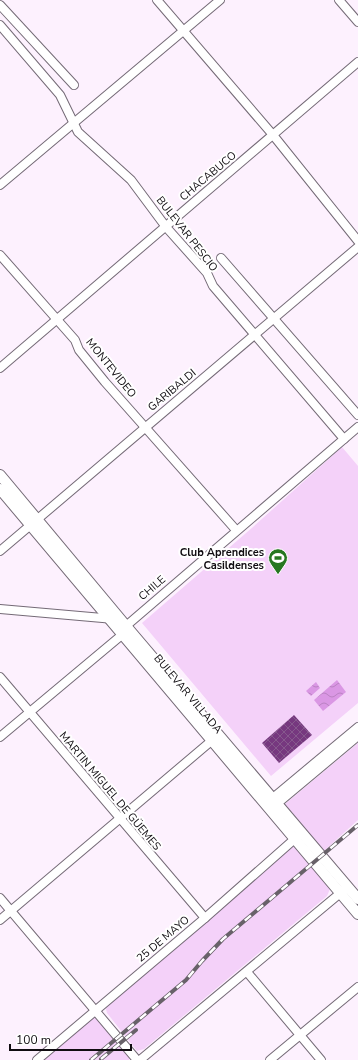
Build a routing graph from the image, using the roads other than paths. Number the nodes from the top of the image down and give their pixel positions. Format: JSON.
{"nodes":[{"id":1,"x":4,"y":0,"type":"edge"},
{"id":2,"x":157,"y":0,"type":"edge"},
{"id":3,"x":220,"y":0,"type":"edge"},
{"id":4,"x":340,"y":0,"type":"edge"},
{"id":5,"x":0,"y":4,"type":"edge"},
{"id":6,"x":358,"y":22,"type":"edge"},
{"id":7,"x":0,"y":25,"type":"edge"},
{"id":8,"x":183,"y":31,"type":"junction"},
{"id":9,"x":358,"y":62,"type":"edge"},
{"id":10,"x":74,"y":85,"type":"dead end"},
{"id":11,"x":73,"y":123,"type":"junction"},
{"id":12,"x":273,"y":135,"type":"junction"},
{"id":13,"x":0,"y":185,"type":"edge"},
{"id":14,"x":166,"y":227,"type":"junction"},
{"id":15,"x":358,"y":241,"type":"edge"},
{"id":16,"x":358,"y":247,"type":"edge"},
{"id":17,"x":0,"y":255,"type":"edge"},
{"id":18,"x":221,"y":258,"type":"dead end"},
{"id":19,"x":274,"y":318,"type":"junction"},
{"id":20,"x":57,"y":321,"type":"junction"},
{"id":21,"x":254,"y":334,"type":"junction"},
{"id":22,"x":0,"y":368,"type":"edge"},
{"id":23,"x":358,"y":415,"type":"edge"},
{"id":24,"x":146,"y":426,"type":"junction"},
{"id":25,"x":358,"y":427,"type":"edge"},
{"id":26,"x":344,"y":439,"type":"junction"},
{"id":27,"x":0,"y":474,"type":"edge"},
{"id":28,"x":0,"y":489,"type":"edge"},
{"id":29,"x":34,"y":522,"type":"junction"},
{"id":30,"x":236,"y":530,"type":"junction"},
{"id":31,"x":0,"y":551,"type":"edge"},
{"id":32,"x":0,"y":609,"type":"edge"},
{"id":33,"x":110,"y":619,"type":"junction"},
{"id":34,"x":123,"y":627,"type":"junction"},
{"id":35,"x":0,"y":677,"type":"edge"},
{"id":36,"x":29,"y":712,"type":"junction"},
{"id":37,"x":358,"y":727,"type":"edge"},
{"id":38,"x":358,"y":736,"type":"edge"},
{"id":39,"x":0,"y":737,"type":"edge"},
{"id":40,"x":215,"y":738,"type":"junction"},
{"id":41,"x":271,"y":804,"type":"junction"},
{"id":42,"x":120,"y":819,"type":"junction"},
{"id":43,"x":298,"y":835,"type":"junction"},
{"id":44,"x":344,"y":890,"type":"junction"},
{"id":45,"x":0,"y":898,"type":"edge"},
{"id":46,"x":358,"y":899,"type":"edge"},
{"id":47,"x":11,"y":911,"type":"junction"},
{"id":48,"x":358,"y":914,"type":"edge"},
{"id":49,"x":204,"y":918,"type":"junction"},
{"id":50,"x":0,"y":920,"type":"edge"},
{"id":51,"x":247,"y":972,"type":"junction"},
{"id":52,"x":358,"y":987,"type":"edge"},
{"id":53,"x":96,"y":1011,"type":"junction"},
{"id":54,"x":301,"y":1035,"type":"junction"},
{"id":55,"x":37,"y":1060,"type":"edge"},
{"id":56,"x":138,"y":1060,"type":"edge"},
{"id":57,"x":270,"y":1060,"type":"edge"},
{"id":58,"x":321,"y":1060,"type":"edge"}],
"edges":[{"from":1,"to":5,"type":"street"},
{"from":2,"to":8,"type":"street"},
{"from":3,"to":8,"type":"street"},
{"from":4,"to":6,"type":"street"},
{"from":5,"to":10,"type":"street"},
{"from":7,"to":11,"type":"street","name":"BULEVAR PESCIO"},
{"from":8,"to":11,"type":"street"},
{"from":8,"to":12,"type":"street"},
{"from":9,"to":12,"type":"street","name":"CHACABUCO"},
{"from":11,"to":13,"type":"street"},
{"from":11,"to":14,"type":"street","name":"BULEVAR PESCIO"},
{"from":12,"to":14,"type":"street","name":"CHACABUCO"},
{"from":12,"to":15,"type":"street"},
{"from":14,"to":20,"type":"street","name":"CHACABUCO"},
{"from":14,"to":21,"type":"street","name":"BULEVAR PESCIO"},
{"from":16,"to":19,"type":"street","name":"GARIBALDI"},
{"from":17,"to":20,"type":"street","name":"MONTEVIDEO"},
{"from":18,"to":19,"type":"street","name":"BULEVAR PESCIO"},
{"from":19,"to":21,"type":"street","name":"GARIBALDI"},
{"from":19,"to":23,"type":"street","name":"BULEVAR PESCIO"},
{"from":20,"to":22,"type":"street","name":"CHACABUCO"},
{"from":20,"to":24,"type":"street","name":"MONTEVIDEO"},
{"from":21,"to":24,"type":"street","name":"GARIBALDI"},
{"from":21,"to":26,"type":"street","name":"BULEVAR PESCIO"},
{"from":24,"to":29,"type":"street","name":"GARIBALDI"},
{"from":24,"to":30,"type":"street","name":"MONTEVIDEO"},
{"from":25,"to":26,"type":"street","name":"CHILE"},
{"from":26,"to":30,"type":"street","name":"CHILE"},
{"from":27,"to":29,"type":"main road","name":"BULEVAR VILLADA"},
{"from":28,"to":29,"type":"main road","name":"BULEVAR VILLADA"},
{"from":29,"to":31,"type":"street","name":"GARIBALDI"},
{"from":29,"to":33,"type":"main road","name":"BULEVAR VILLADA"},
{"from":29,"to":34,"type":"main road","name":"BULEVAR VILLADA"},
{"from":30,"to":34,"type":"street","name":"CHILE"},
{"from":32,"to":33,"type":"street"},
{"from":33,"to":34,"type":"main road","name":"BULEVAR VILLADA"},
{"from":33,"to":34,"type":"street"},
{"from":34,"to":36,"type":"street","name":"CHILE"},
{"from":34,"to":40,"type":"main road","name":"BULEVAR VILLADA"},
{"from":35,"to":36,"type":"street","name":"MARTIN MIGUEL DE GÜEMES"},
{"from":36,"to":39,"type":"street","name":"CHILE"},
{"from":36,"to":42,"type":"street","name":"MARTIN MIGUEL DE GÜEMES"},
{"from":37,"to":41,"type":"street"},
{"from":38,"to":41,"type":"street"},
{"from":40,"to":41,"type":"main road","name":"BULEVAR VILLADA"},
{"from":40,"to":42,"type":"street"},
{"from":41,"to":43,"type":"main road","name":"BULEVAR VILLADA"},
{"from":42,"to":47,"type":"street"},
{"from":42,"to":49,"type":"street","name":"MARTIN MIGUEL DE GÜEMES"},
{"from":43,"to":44,"type":"main road","name":"BULEVAR VILLADA"},
{"from":43,"to":49,"type":"street","name":"25 DE MAYO"},
{"from":44,"to":46,"type":"main road","name":"BULEVAR VILLADA"},
{"from":44,"to":48,"type":"main road","name":"BULEVAR VILLADA"},
{"from":44,"to":51,"type":"street"},
{"from":45,"to":47,"type":"street"},
{"from":47,"to":50,"type":"street"},
{"from":47,"to":53,"type":"street"},
{"from":49,"to":53,"type":"street","name":"25 DE MAYO"},
{"from":51,"to":54,"type":"street"},
{"from":51,"to":56,"type":"street"},
{"from":52,"to":54,"type":"street"},
{"from":53,"to":55,"type":"street","name":"25 DE MAYO"},
{"from":53,"to":56,"type":"street"},
{"from":54,"to":57,"type":"street"},
{"from":54,"to":58,"type":"street"}]}
